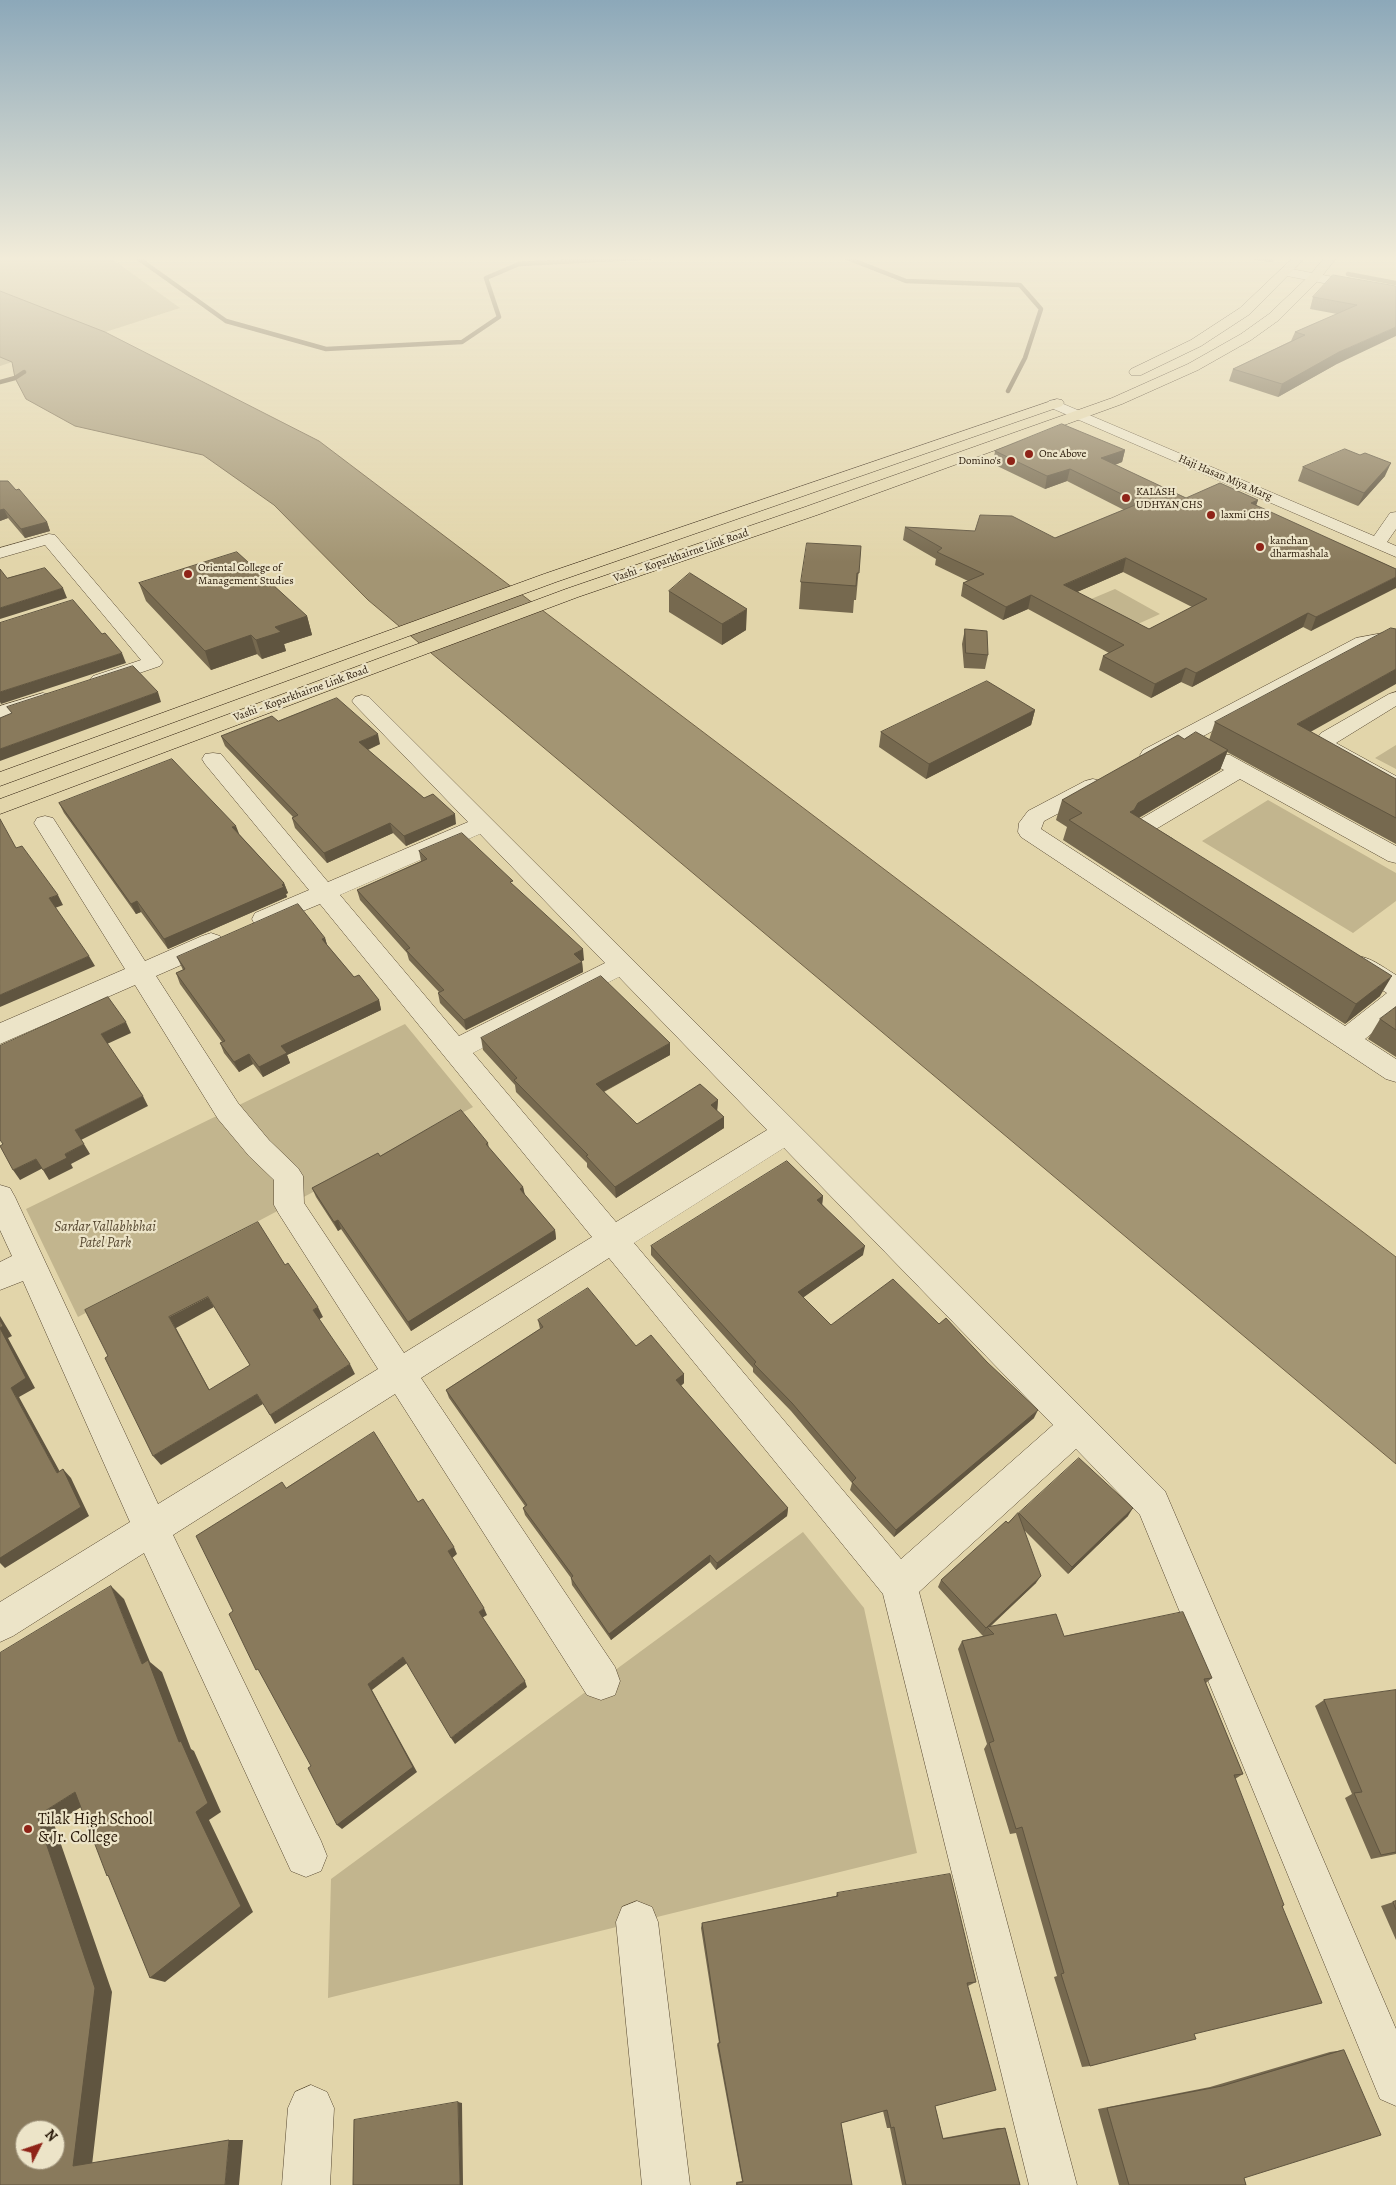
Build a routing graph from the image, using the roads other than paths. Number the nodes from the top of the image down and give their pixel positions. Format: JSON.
{"nodes":[{"id":1,"x":1167,"y":358,"type":"edge"},
{"id":2,"x":1209,"y":358,"type":"edge"},
{"id":3,"x":1121,"y":378,"type":"dead end"},
{"id":4,"x":1072,"y":397,"type":"dead end"},
{"id":5,"x":1054,"y":404,"type":"junction"},
{"id":6,"x":1080,"y":415,"type":"junction"},
{"id":7,"x":1396,"y":517,"type":"edge"},
{"id":8,"x":1377,"y":544,"type":"junction"},
{"id":9,"x":1396,"y":552,"type":"edge"},
{"id":10,"x":0,"y":553,"type":"edge"},
{"id":11,"x":97,"y":596,"type":"junction"},
{"id":12,"x":80,"y":602,"type":"dead end"},
{"id":13,"x":1396,"y":642,"type":"edge"},
{"id":14,"x":1396,"y":698,"type":"edge"},
{"id":15,"x":362,"y":701,"type":"dead end"},
{"id":16,"x":0,"y":713,"type":"edge"},
{"id":17,"x":1183,"y":738,"type":"junction"},
{"id":18,"x":213,"y":758,"type":"dead end"},
{"id":19,"x":1239,"y":770,"type":"junction"},
{"id":20,"x":0,"y":778,"type":"edge"},
{"id":21,"x":1396,"y":786,"type":"edge"},
{"id":22,"x":0,"y":806,"type":"edge"},
{"id":23,"x":45,"y":823,"type":"dead end"},
{"id":24,"x":483,"y":824,"type":"junction"},
{"id":25,"x":1182,"y":854,"type":"edge"},
{"id":26,"x":1396,"y":856,"type":"edge"},
{"id":27,"x":325,"y":893,"type":"junction"},
{"id":28,"x":1338,"y":952,"type":"edge"},
{"id":29,"x":622,"y":965,"type":"junction"},
{"id":30,"x":140,"y":973,"type":"junction"},
{"id":31,"x":1396,"y":987,"type":"edge"},
{"id":32,"x":1396,"y":1000,"type":"edge"},
{"id":33,"x":0,"y":1034,"type":"edge"},
{"id":34,"x":1347,"y":1039,"type":"junction"},
{"id":35,"x":455,"y":1050,"type":"junction"},
{"id":36,"x":1396,"y":1072,"type":"edge"},
{"id":37,"x":786,"y":1132,"type":"junction"},
{"id":38,"x":0,"y":1197,"type":"edge"},
{"id":39,"x":612,"y":1240,"type":"junction"},
{"id":40,"x":15,"y":1270,"type":"edge"},
{"id":41,"x":399,"y":1373,"type":"junction"},
{"id":42,"x":1077,"y":1426,"type":"junction"},
{"id":43,"x":151,"y":1528,"type":"junction"},
{"id":44,"x":899,"y":1585,"type":"junction"},
{"id":45,"x":0,"y":1623,"type":"edge"},
{"id":46,"x":601,"y":1681,"type":"dead end"},
{"id":47,"x":306,"y":1856,"type":"dead end"},
{"id":48,"x":637,"y":1922,"type":"dead end"},
{"id":49,"x":1396,"y":2084,"type":"edge"},
{"id":50,"x":311,"y":2108,"type":"dead end"},
{"id":51,"x":306,"y":2185,"type":"edge"},
{"id":52,"x":666,"y":2185,"type":"edge"},
{"id":53,"x":1053,"y":2185,"type":"edge"}],
"edges":[{"from":1,"to":3,"type":"main road"},
{"from":2,"to":6,"type":"main road","name":"Vashi - Koparkhairne Link Road"},
{"from":4,"to":5,"type":"main road","name":"Vashi - Koparkhairne Link Road"},
{"from":5,"to":6,"type":"street","name":"Haji Hasan Miya Marg"},
{"from":5,"to":20,"type":"main road","name":"Vashi - Koparkhairne Link Road"},
{"from":6,"to":8,"type":"street","name":"Haji Hasan Miya Marg"},
{"from":6,"to":22,"type":"main road","name":"Vashi - Koparkhairne Link Road"},
{"from":7,"to":8,"type":"street"},
{"from":8,"to":9,"type":"street","name":"Haji Hasan Miya Marg"},
{"from":10,"to":11,"type":"street"},
{"from":11,"to":12,"type":"street"},
{"from":11,"to":16,"type":"street"},
{"from":13,"to":17,"type":"street"},
{"from":14,"to":21,"type":"street"},
{"from":15,"to":24,"type":"street"},
{"from":17,"to":19,"type":"street"},
{"from":17,"to":34,"type":"street"},
{"from":18,"to":27,"type":"street"},
{"from":19,"to":25,"type":"street"},
{"from":19,"to":26,"type":"street"},
{"from":23,"to":30,"type":"street"},
{"from":24,"to":27,"type":"street"},
{"from":24,"to":29,"type":"street"},
{"from":27,"to":30,"type":"street"},
{"from":27,"to":35,"type":"street"},
{"from":28,"to":31,"type":"street"},
{"from":29,"to":35,"type":"street"},
{"from":29,"to":37,"type":"street"},
{"from":30,"to":33,"type":"street"},
{"from":30,"to":41,"type":"street"},
{"from":32,"to":34,"type":"street"},
{"from":34,"to":36,"type":"street"},
{"from":35,"to":39,"type":"street"},
{"from":37,"to":39,"type":"street"},
{"from":37,"to":42,"type":"street"},
{"from":38,"to":40,"type":"street"},
{"from":39,"to":41,"type":"street"},
{"from":39,"to":44,"type":"street"},
{"from":40,"to":43,"type":"street"},
{"from":41,"to":43,"type":"street"},
{"from":41,"to":46,"type":"street"},
{"from":42,"to":44,"type":"street"},
{"from":42,"to":49,"type":"street"},
{"from":43,"to":45,"type":"street"},
{"from":43,"to":47,"type":"street"},
{"from":44,"to":53,"type":"street"},
{"from":48,"to":52,"type":"street"},
{"from":50,"to":51,"type":"street"}]}
